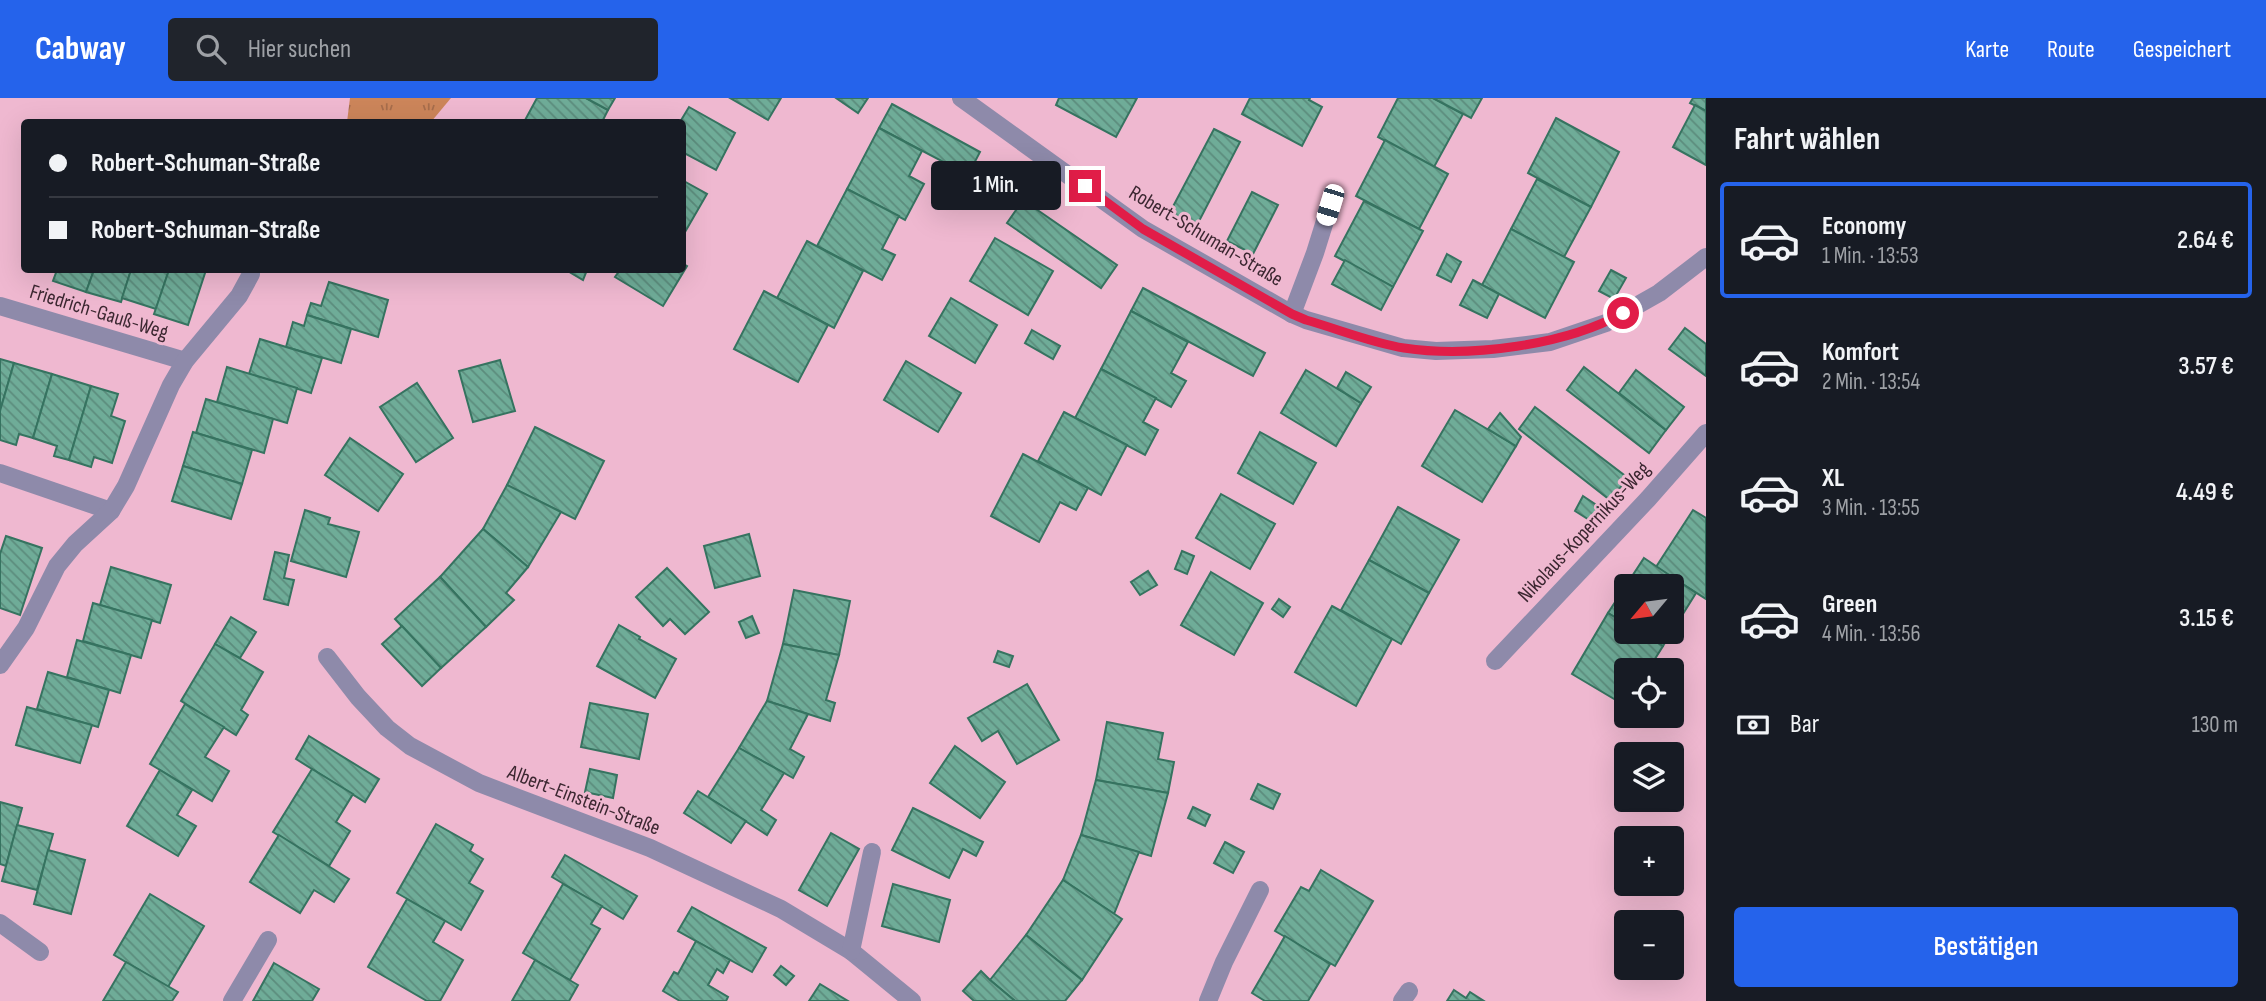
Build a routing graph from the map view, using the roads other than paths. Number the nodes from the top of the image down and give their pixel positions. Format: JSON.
{"nodes":[{"id":1,"x":961,"y":98,"type":"edge"},
{"id":2,"x":1330,"y":205,"type":"dead end"},
{"id":3,"x":1706,"y":257,"type":"edge"},
{"id":4,"x":251,"y":274,"type":"dead end"},
{"id":5,"x":0,"y":306,"type":"edge"},
{"id":6,"x":1292,"y":314,"type":"junction"},
{"id":7,"x":185,"y":361,"type":"junction"},
{"id":8,"x":1706,"y":433,"type":"edge"},
{"id":9,"x":0,"y":473,"type":"edge"},
{"id":10,"x":111,"y":511,"type":"junction"},
{"id":11,"x":327,"y":657,"type":"dead end"},
{"id":12,"x":1494,"y":661,"type":"dead end"},
{"id":13,"x":0,"y":665,"type":"edge"},
{"id":14,"x":872,"y":852,"type":"dead end"},
{"id":15,"x":1260,"y":890,"type":"dead end"},
{"id":16,"x":0,"y":923,"type":"edge"},
{"id":17,"x":268,"y":940,"type":"dead end"},
{"id":18,"x":851,"y":951,"type":"junction"},
{"id":19,"x":40,"y":952,"type":"dead end"},
{"id":20,"x":232,"y":1001,"type":"edge"},
{"id":21,"x":912,"y":1001,"type":"edge"},
{"id":22,"x":1208,"y":1001,"type":"edge"}],
"edges":[{"from":1,"to":6,"type":"street","name":"Robert-Schuman-Straße"},
{"from":2,"to":6,"type":"street","name":"Robert-Schuman-Straße"},
{"from":3,"to":6,"type":"street","name":"Robert-Schuman-Straße"},
{"from":4,"to":7,"type":"street","name":"Friedrich-Gauß-Weg"},
{"from":5,"to":7,"type":"street","name":"Friedrich-Gauß-Weg"},
{"from":7,"to":10,"type":"street","name":"Friedrich-Gauß-Weg"},
{"from":8,"to":12,"type":"street","name":"Nikolaus-Kopernikus-Weg"},
{"from":9,"to":10,"type":"street"},
{"from":10,"to":13,"type":"street","name":"Friedrich-Gauß-Weg"},
{"from":11,"to":18,"type":"street","name":"Albert-Einstein-Straße"},
{"from":14,"to":18,"type":"street"},
{"from":15,"to":22,"type":"street"},
{"from":16,"to":19,"type":"street"},
{"from":17,"to":20,"type":"street"},
{"from":18,"to":21,"type":"street","name":"Albert-Einstein-Straße"}]}
